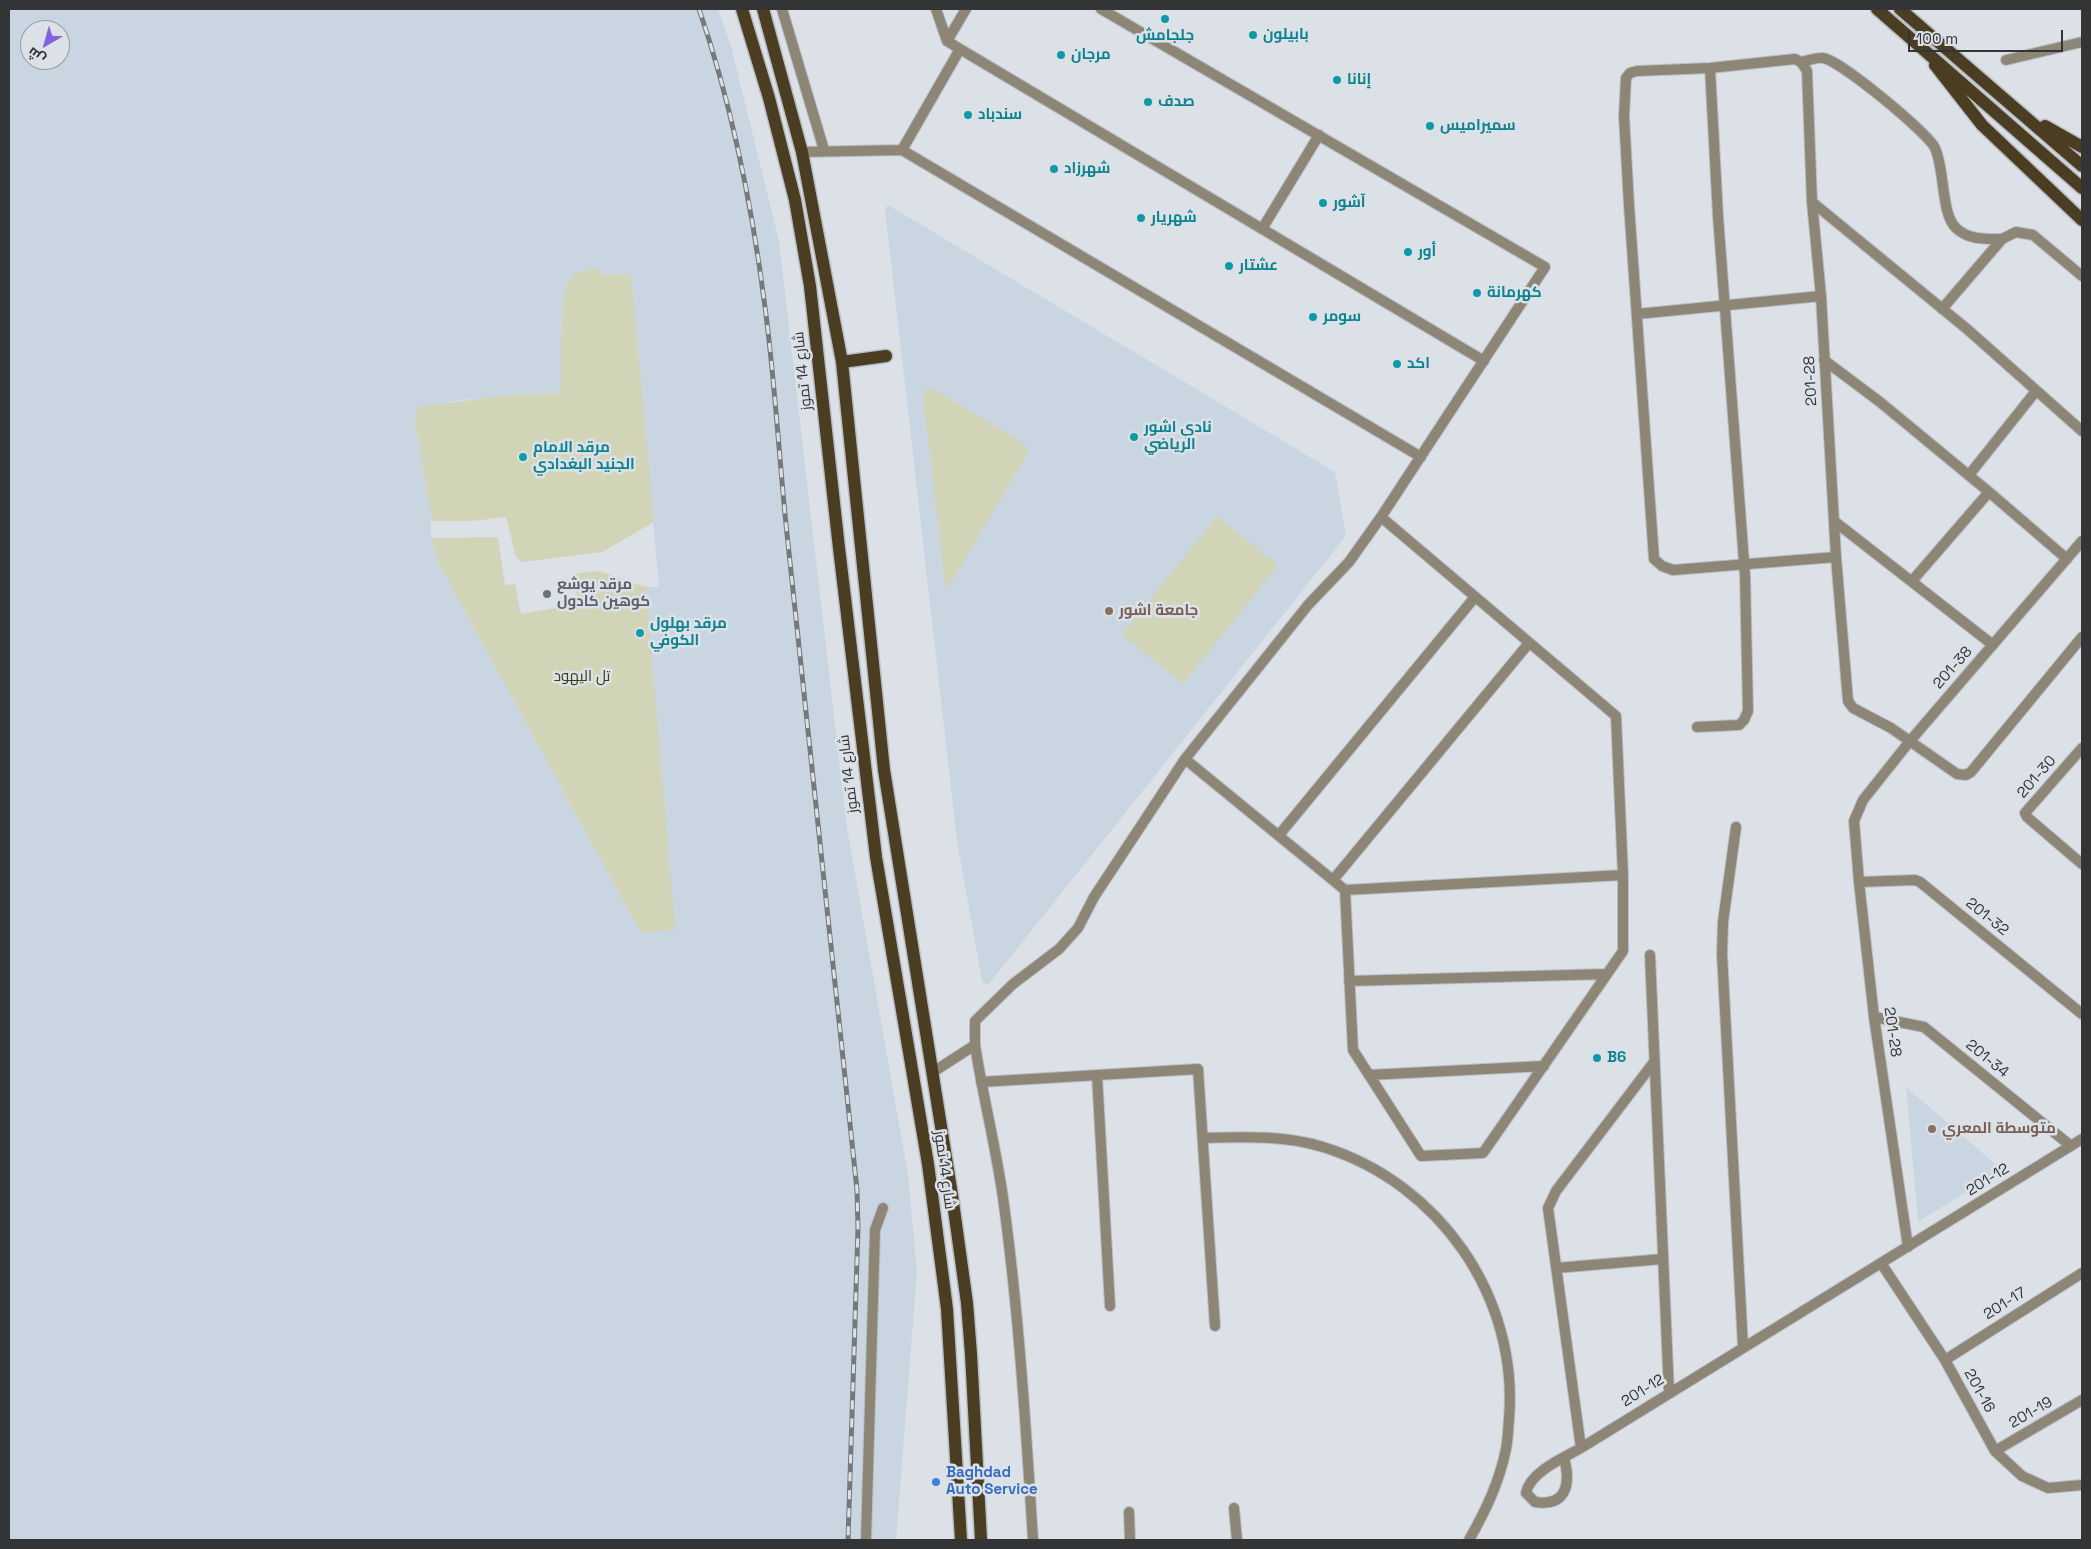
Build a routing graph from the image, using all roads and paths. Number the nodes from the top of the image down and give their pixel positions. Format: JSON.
{"nodes":[{"id":1,"x":742,"y":9,"type":"edge"},
{"id":2,"x":763,"y":9,"type":"edge"},
{"id":3,"x":782,"y":9,"type":"edge"},
{"id":4,"x":936,"y":9,"type":"edge"},
{"id":5,"x":966,"y":9,"type":"edge"},
{"id":6,"x":1101,"y":9,"type":"edge"},
{"id":7,"x":1878,"y":9,"type":"edge"},
{"id":8,"x":1900,"y":9,"type":"edge"},
{"id":9,"x":1905,"y":32,"type":"junction"},
{"id":10,"x":947,"y":41,"type":"junction"},
{"id":11,"x":2082,"y":42,"type":"edge"},
{"id":12,"x":960,"y":49,"type":"junction"},
{"id":13,"x":2006,"y":60,"type":"dead end"},
{"id":14,"x":1801,"y":62,"type":"junction"},
{"id":15,"x":1710,"y":68,"type":"junction"},
{"id":16,"x":2004,"y":98,"type":"junction"},
{"id":17,"x":1319,"y":135,"type":"junction"},
{"id":18,"x":2082,"y":147,"type":"edge"},
{"id":19,"x":824,"y":150,"type":"junction"},
{"id":20,"x":902,"y":150,"type":"junction"},
{"id":21,"x":802,"y":152,"type":"junction"},
{"id":22,"x":2082,"y":166,"type":"edge"},
{"id":23,"x":2082,"y":188,"type":"edge"},
{"id":24,"x":1812,"y":202,"type":"junction"},
{"id":25,"x":2082,"y":220,"type":"edge"},
{"id":26,"x":1262,"y":229,"type":"junction"},
{"id":27,"x":2002,"y":239,"type":"junction"},
{"id":28,"x":2082,"y":276,"type":"edge"},
{"id":29,"x":1821,"y":296,"type":"junction"},
{"id":30,"x":1725,"y":306,"type":"junction"},
{"id":31,"x":1942,"y":310,"type":"junction"},
{"id":32,"x":1638,"y":314,"type":"junction"},
{"id":33,"x":886,"y":356,"type":"dead end"},
{"id":34,"x":1824,"y":360,"type":"junction"},
{"id":35,"x":842,"y":362,"type":"junction"},
{"id":36,"x":1484,"y":362,"type":"junction"},
{"id":37,"x":2036,"y":392,"type":"junction"},
{"id":38,"x":2082,"y":431,"type":"edge"},
{"id":39,"x":1421,"y":457,"type":"junction"},
{"id":40,"x":1969,"y":475,"type":"junction"},
{"id":41,"x":1989,"y":492,"type":"junction"},
{"id":42,"x":1381,"y":517,"type":"junction"},
{"id":43,"x":1834,"y":521,"type":"junction"},
{"id":44,"x":2082,"y":541,"type":"edge"},
{"id":45,"x":1836,"y":557,"type":"junction"},
{"id":46,"x":2067,"y":560,"type":"junction"},
{"id":47,"x":1744,"y":563,"type":"junction"},
{"id":48,"x":1912,"y":582,"type":"junction"},
{"id":49,"x":1475,"y":597,"type":"junction"},
{"id":50,"x":2082,"y":637,"type":"edge"},
{"id":51,"x":1530,"y":642,"type":"junction"},
{"id":52,"x":1993,"y":645,"type":"junction"},
{"id":53,"x":1697,"y":728,"type":"dead end"},
{"id":54,"x":1910,"y":741,"type":"junction"},
{"id":55,"x":2082,"y":748,"type":"edge"},
{"id":56,"x":1185,"y":759,"type":"junction"},
{"id":57,"x":1854,"y":820,"type":"joint"},
{"id":58,"x":1736,"y":827,"type":"dead end"},
{"id":59,"x":1279,"y":835,"type":"junction"},
{"id":60,"x":2082,"y":864,"type":"edge"},
{"id":61,"x":1623,"y":874,"type":"junction"},
{"id":62,"x":1333,"y":880,"type":"junction"},
{"id":63,"x":1858,"y":882,"type":"junction"},
{"id":64,"x":1345,"y":890,"type":"junction"},
{"id":65,"x":1650,"y":955,"type":"dead end"},
{"id":66,"x":1608,"y":974,"type":"junction"},
{"id":67,"x":1349,"y":981,"type":"junction"},
{"id":68,"x":2082,"y":1014,"type":"edge"},
{"id":69,"x":1874,"y":1017,"type":"junction"},
{"id":70,"x":975,"y":1045,"type":"junction"},
{"id":71,"x":1654,"y":1062,"type":"junction"},
{"id":72,"x":1544,"y":1066,"type":"junction"},
{"id":73,"x":933,"y":1072,"type":"junction"},
{"id":74,"x":1096,"y":1075,"type":"junction"},
{"id":75,"x":1369,"y":1075,"type":"junction"},
{"id":76,"x":981,"y":1082,"type":"junction"},
{"id":77,"x":1203,"y":1138,"type":"junction"},
{"id":78,"x":2082,"y":1139,"type":"edge"},
{"id":79,"x":2071,"y":1146,"type":"junction"},
{"id":80,"x":883,"y":1208,"type":"dead end"},
{"id":81,"x":1908,"y":1247,"type":"junction"},
{"id":82,"x":1663,"y":1260,"type":"junction"},
{"id":83,"x":1881,"y":1263,"type":"junction"},
{"id":84,"x":1556,"y":1268,"type":"junction"},
{"id":85,"x":2082,"y":1273,"type":"edge"},
{"id":86,"x":1110,"y":1306,"type":"dead end"},
{"id":87,"x":1215,"y":1326,"type":"dead end"},
{"id":88,"x":1743,"y":1347,"type":"junction"},
{"id":89,"x":1945,"y":1360,"type":"junction"},
{"id":90,"x":1669,"y":1392,"type":"junction"},
{"id":91,"x":2082,"y":1400,"type":"edge"},
{"id":92,"x":1581,"y":1448,"type":"junction"},
{"id":93,"x":1995,"y":1451,"type":"junction"},
{"id":94,"x":1564,"y":1458,"type":"junction"},
{"id":95,"x":2082,"y":1485,"type":"edge"},
{"id":96,"x":1234,"y":1508,"type":"dead end"},
{"id":97,"x":1129,"y":1512,"type":"dead end"},
{"id":98,"x":866,"y":1540,"type":"edge"},
{"id":99,"x":961,"y":1540,"type":"edge"},
{"id":100,"x":980,"y":1540,"type":"edge"},
{"id":101,"x":1033,"y":1540,"type":"edge"},
{"id":102,"x":1130,"y":1540,"type":"edge"},
{"id":103,"x":1237,"y":1540,"type":"edge"},
{"id":104,"x":1469,"y":1540,"type":"edge"}],
"edges":[{"from":1,"to":99,"type":"main road","name":"شارع 14 تموز"},
{"from":2,"to":21,"type":"main road","name":"شارع 14 تموز"},
{"from":3,"to":19,"type":"street"},
{"from":4,"to":10,"type":"street"},
{"from":5,"to":10,"type":"street"},
{"from":6,"to":17,"type":"street"},
{"from":7,"to":9,"type":"main road"},
{"from":8,"to":16,"type":"main road"},
{"from":9,"to":23,"type":"main road"},
{"from":9,"to":25,"type":"main road"},
{"from":10,"to":12,"type":"street"},
{"from":11,"to":13,"type":"street"},
{"from":12,"to":20,"type":"street"},
{"from":12,"to":26,"type":"street"},
{"from":14,"to":15,"type":"street"},
{"from":14,"to":24,"type":"street","name":"201-28"},
{"from":14,"to":27,"type":"street"},
{"from":15,"to":30,"type":"street"},
{"from":15,"to":32,"type":"street"},
{"from":16,"to":18,"type":"main road"},
{"from":16,"to":22,"type":"main road"},
{"from":17,"to":26,"type":"street"},
{"from":17,"to":36,"type":"street"},
{"from":19,"to":20,"type":"street"},
{"from":19,"to":21,"type":"street"},
{"from":20,"to":39,"type":"street"},
{"from":21,"to":35,"type":"main road","name":"شارع 14 تموز"},
{"from":24,"to":29,"type":"street","name":"201-28"},
{"from":24,"to":31,"type":"street"},
{"from":26,"to":36,"type":"street"},
{"from":27,"to":28,"type":"street"},
{"from":27,"to":31,"type":"street"},
{"from":29,"to":30,"type":"street"},
{"from":29,"to":34,"type":"street","name":"201-28"},
{"from":30,"to":32,"type":"street"},
{"from":30,"to":47,"type":"street"},
{"from":31,"to":37,"type":"street"},
{"from":32,"to":47,"type":"street"},
{"from":33,"to":35,"type":"main road"},
{"from":34,"to":40,"type":"street"},
{"from":34,"to":43,"type":"street","name":"201-28"},
{"from":35,"to":73,"type":"main road","name":"شارع 14 تموز"},
{"from":36,"to":39,"type":"street"},
{"from":37,"to":38,"type":"street"},
{"from":37,"to":40,"type":"street"},
{"from":39,"to":42,"type":"street"},
{"from":40,"to":41,"type":"street"},
{"from":41,"to":46,"type":"street"},
{"from":41,"to":48,"type":"street"},
{"from":42,"to":49,"type":"street"},
{"from":42,"to":56,"type":"street"},
{"from":43,"to":45,"type":"street","name":"201-28"},
{"from":43,"to":48,"type":"street"},
{"from":44,"to":46,"type":"street","name":"201-38"},
{"from":45,"to":47,"type":"street"},
{"from":45,"to":54,"type":"street","name":"201-28"},
{"from":46,"to":52,"type":"street","name":"201-38"},
{"from":47,"to":53,"type":"street"},
{"from":48,"to":52,"type":"street"},
{"from":49,"to":51,"type":"street"},
{"from":49,"to":59,"type":"street"},
{"from":50,"to":54,"type":"street"},
{"from":51,"to":61,"type":"street"},
{"from":51,"to":62,"type":"street"},
{"from":52,"to":54,"type":"street","name":"201-38"},
{"from":54,"to":57,"type":"street","name":"201-38"},
{"from":55,"to":60,"type":"street","name":"201-30"},
{"from":56,"to":59,"type":"street"},
{"from":56,"to":70,"type":"street"},
{"from":57,"to":63,"type":"street","name":"201-28"},
{"from":58,"to":88,"type":"street"},
{"from":59,"to":62,"type":"street"},
{"from":61,"to":64,"type":"street"},
{"from":61,"to":66,"type":"street"},
{"from":62,"to":64,"type":"street"},
{"from":63,"to":68,"type":"street","name":"201-32"},
{"from":63,"to":69,"type":"street","name":"201-28"},
{"from":64,"to":67,"type":"street"},
{"from":65,"to":71,"type":"street"},
{"from":66,"to":67,"type":"street"},
{"from":66,"to":72,"type":"street"},
{"from":67,"to":75,"type":"street"},
{"from":69,"to":79,"type":"street","name":"201-34"},
{"from":69,"to":81,"type":"street","name":"201-28"},
{"from":70,"to":73,"type":"street"},
{"from":70,"to":76,"type":"street"},
{"from":71,"to":82,"type":"street"},
{"from":71,"to":84,"type":"street"},
{"from":72,"to":75,"type":"street"},
{"from":72,"to":75,"type":"street"},
{"from":73,"to":100,"type":"main road","name":"شارع 14 تموز"},
{"from":74,"to":76,"type":"street"},
{"from":74,"to":77,"type":"street"},
{"from":74,"to":86,"type":"street"},
{"from":76,"to":101,"type":"street"},
{"from":77,"to":87,"type":"street"},
{"from":77,"to":104,"type":"street"},
{"from":78,"to":79,"type":"street","name":"201-12"},
{"from":79,"to":81,"type":"street","name":"201-12"},
{"from":80,"to":98,"type":"street"},
{"from":81,"to":83,"type":"street","name":"201-12"},
{"from":82,"to":84,"type":"street"},
{"from":82,"to":90,"type":"street"},
{"from":83,"to":88,"type":"street","name":"201-12"},
{"from":83,"to":89,"type":"street","name":"201-16"},
{"from":84,"to":92,"type":"street"},
{"from":85,"to":89,"type":"street","name":"201-17"},
{"from":88,"to":90,"type":"street","name":"201-12"},
{"from":89,"to":93,"type":"street","name":"201-16"},
{"from":90,"to":92,"type":"street","name":"201-12"},
{"from":91,"to":93,"type":"street","name":"201-19"},
{"from":92,"to":94,"type":"street","name":"201-12"},
{"from":93,"to":95,"type":"street","name":"201-16"},
{"from":94,"to":94,"type":"street","name":"201-12"},
{"from":96,"to":103,"type":"street"},
{"from":97,"to":102,"type":"street"}]}
